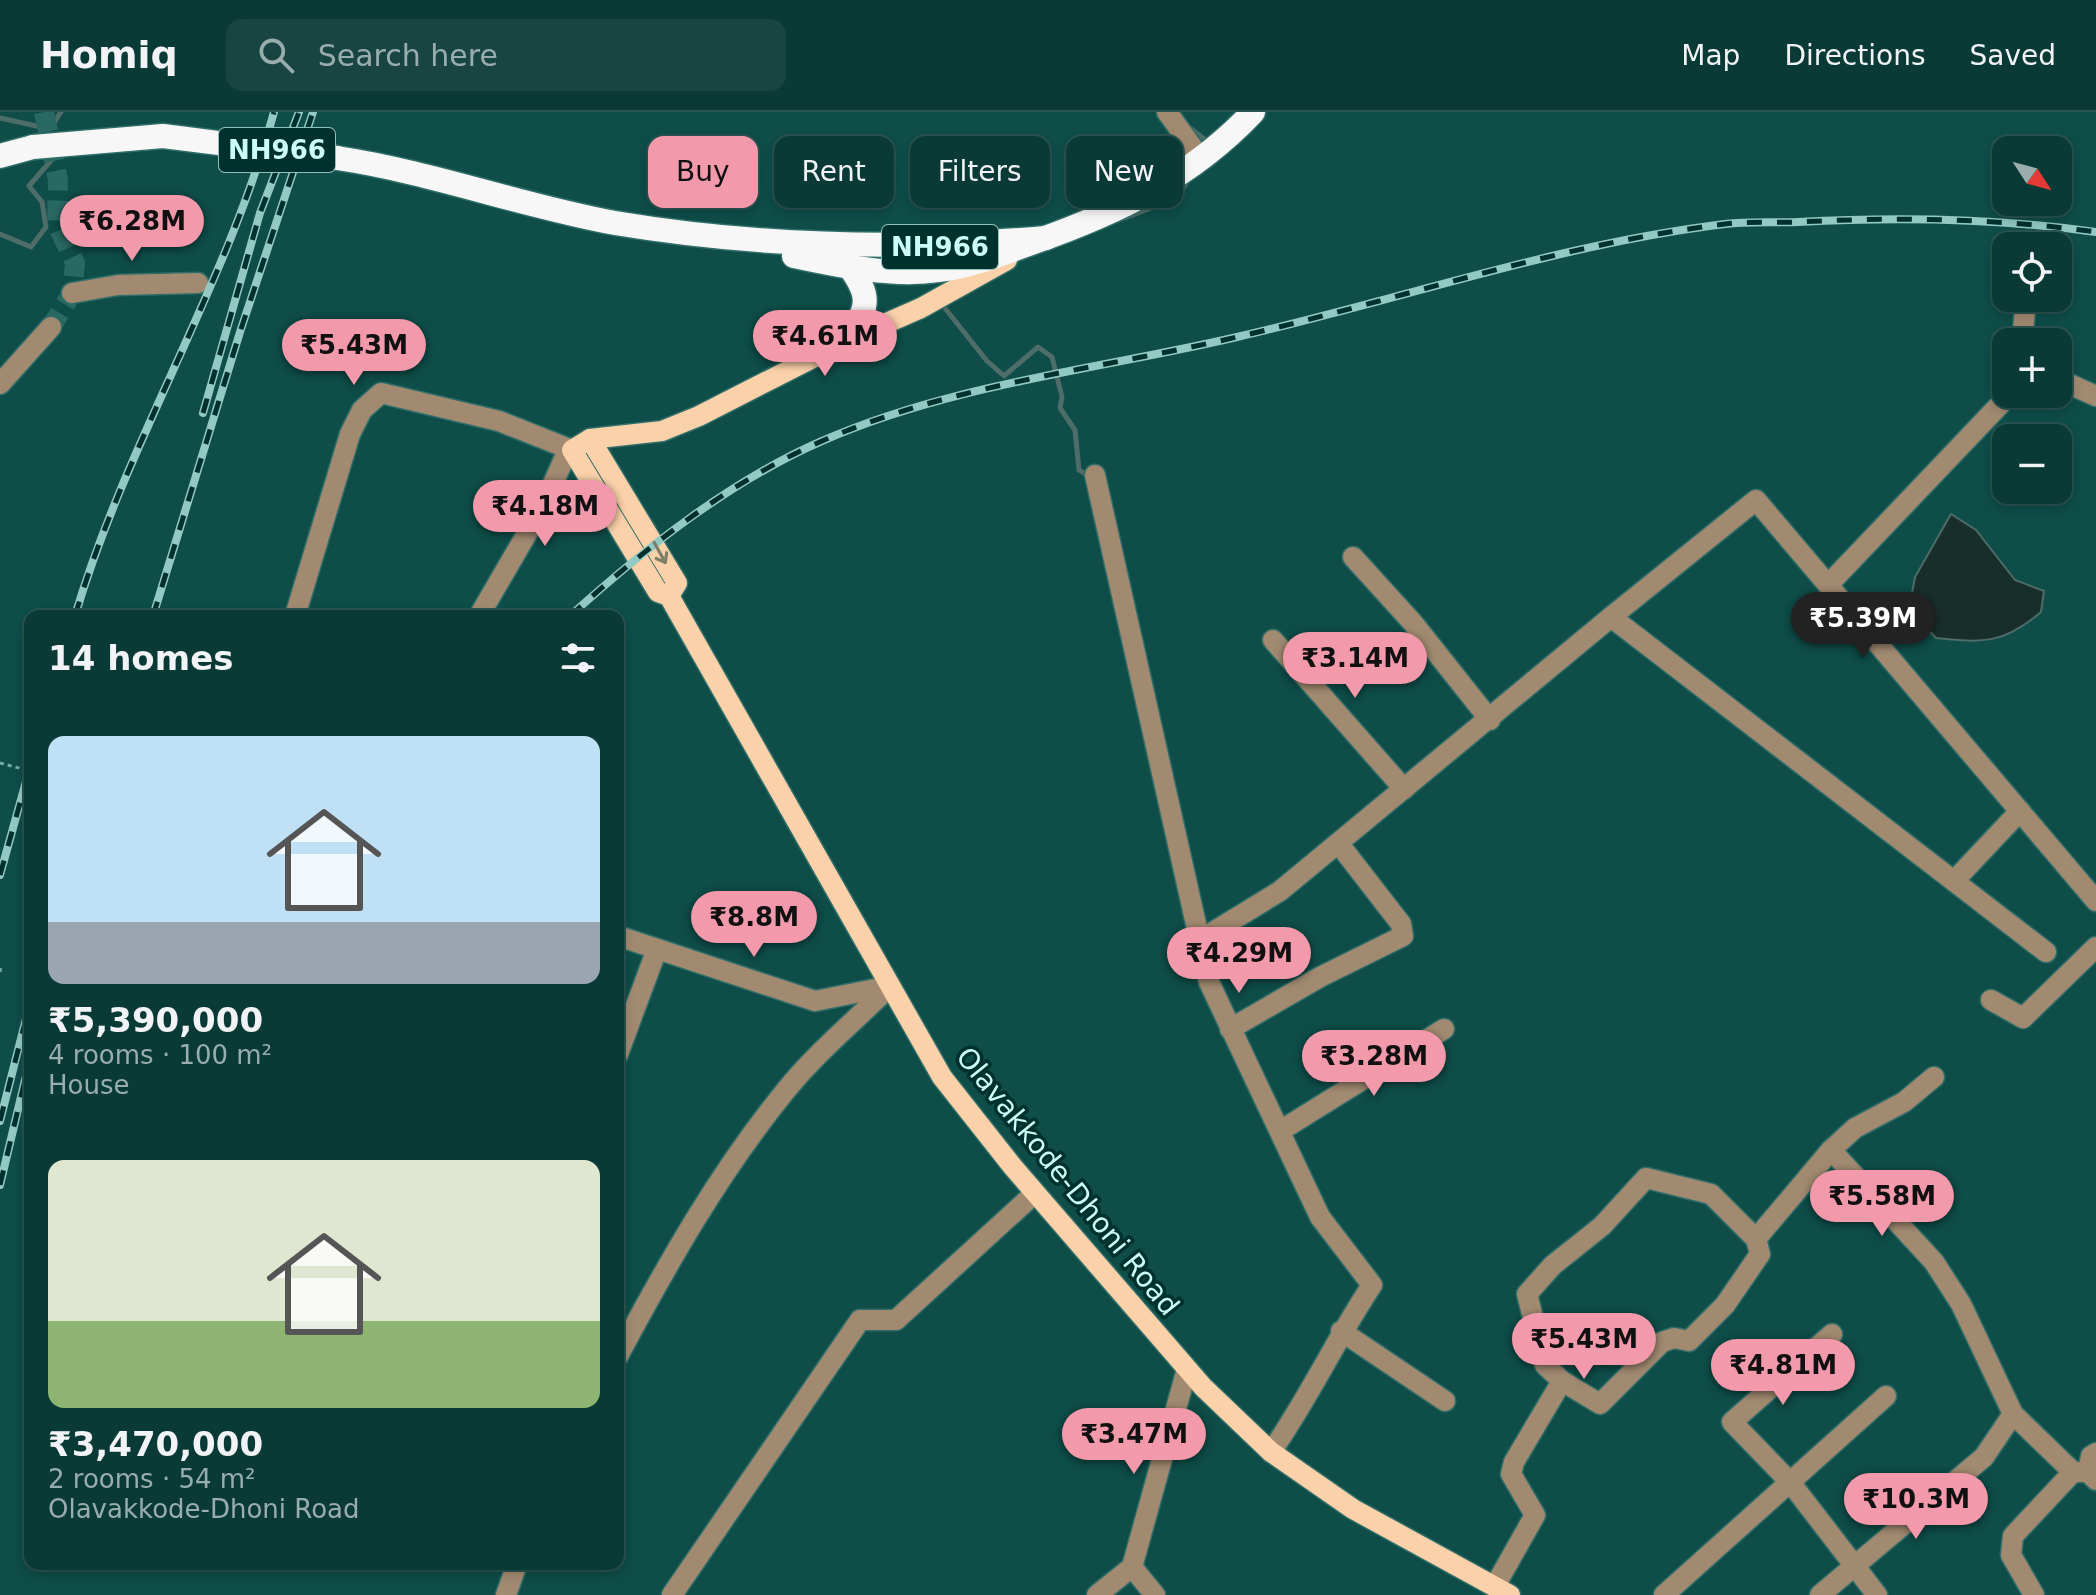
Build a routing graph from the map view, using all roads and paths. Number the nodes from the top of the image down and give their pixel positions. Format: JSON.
{"nodes":[{"id":1,"x":1167,"y":112,"type":"edge"},
{"id":2,"x":1253,"y":112,"type":"edge"},
{"id":3,"x":0,"y":156,"type":"edge"},
{"id":4,"x":1201,"y":159,"type":"junction"},
{"id":5,"x":1046,"y":238,"type":"junction"},
{"id":6,"x":722,"y":239,"type":"junction"},
{"id":7,"x":849,"y":266,"type":"junction"},
{"id":8,"x":198,"y":283,"type":"dead end"},
{"id":9,"x":72,"y":293,"type":"dead end"},
{"id":10,"x":51,"y":327,"type":"tunnel mouth"},
{"id":11,"x":848,"y":340,"type":"junction"},
{"id":12,"x":0,"y":384,"type":"edge"},
{"id":13,"x":2072,"y":385,"type":"edge"},
{"id":14,"x":2096,"y":396,"type":"edge"},
{"id":15,"x":1997,"y":408,"type":"edge"},
{"id":16,"x":590,"y":439,"type":"junction"},
{"id":17,"x":572,"y":450,"type":"junction"},
{"id":18,"x":1095,"y":475,"type":"dead end"},
{"id":19,"x":1353,"y":557,"type":"dead end"},
{"id":20,"x":1828,"y":585,"type":"junction"},
{"id":21,"x":669,"y":596,"type":"junction"},
{"id":22,"x":297,"y":610,"type":"edge"},
{"id":23,"x":482,"y":610,"type":"edge"},
{"id":24,"x":1611,"y":617,"type":"junction"},
{"id":25,"x":1273,"y":640,"type":"dead end"},
{"id":26,"x":1490,"y":720,"type":"junction"},
{"id":27,"x":0,"y":763,"type":"edge"},
{"id":28,"x":24,"y":769,"type":"edge"},
{"id":29,"x":1404,"y":789,"type":"junction"},
{"id":30,"x":2020,"y":811,"type":"junction"},
{"id":31,"x":1339,"y":844,"type":"junction"},
{"id":32,"x":1954,"y":881,"type":"junction"},
{"id":33,"x":2096,"y":901,"type":"edge"},
{"id":34,"x":624,"y":938,"type":"edge"},
{"id":35,"x":1200,"y":940,"type":"junction"},
{"id":36,"x":2096,"y":947,"type":"edge"},
{"id":37,"x":657,"y":949,"type":"junction"},
{"id":38,"x":2046,"y":952,"type":"dead end"},
{"id":39,"x":890,"y":986,"type":"junction"},
{"id":40,"x":1991,"y":1000,"type":"dead end"},
{"id":41,"x":1230,"y":1029,"type":"junction"},
{"id":42,"x":1444,"y":1029,"type":"dead end"},
{"id":43,"x":624,"y":1038,"type":"edge"},
{"id":44,"x":1934,"y":1077,"type":"dead end"},
{"id":45,"x":1280,"y":1131,"type":"junction"},
{"id":46,"x":1831,"y":1150,"type":"junction"},
{"id":47,"x":1035,"y":1193,"type":"junction"},
{"id":48,"x":1756,"y":1239,"type":"junction"},
{"id":49,"x":1341,"y":1331,"type":"junction"},
{"id":50,"x":1832,"y":1334,"type":"dead end"},
{"id":51,"x":624,"y":1345,"type":"edge"},
{"id":52,"x":1187,"y":1369,"type":"junction"},
{"id":53,"x":1562,"y":1381,"type":"junction"},
{"id":54,"x":1886,"y":1396,"type":"dead end"},
{"id":55,"x":1445,"y":1401,"type":"dead end"},
{"id":56,"x":2013,"y":1414,"type":"junction"},
{"id":57,"x":1271,"y":1452,"type":"junction"},
{"id":58,"x":2088,"y":1469,"type":"edge"},
{"id":59,"x":1790,"y":1482,"type":"junction"},
{"id":60,"x":1855,"y":1563,"type":"junction"},
{"id":61,"x":1132,"y":1567,"type":"junction"},
{"id":62,"x":515,"y":1570,"type":"edge"},
{"id":63,"x":1502,"y":1590,"type":"edge"},
{"id":64,"x":506,"y":1595,"type":"edge"},
{"id":65,"x":672,"y":1595,"type":"edge"},
{"id":66,"x":1097,"y":1595,"type":"edge"},
{"id":67,"x":1155,"y":1595,"type":"edge"},
{"id":68,"x":1664,"y":1595,"type":"edge"},
{"id":69,"x":1820,"y":1595,"type":"edge"},
{"id":70,"x":1877,"y":1595,"type":"edge"},
{"id":71,"x":2034,"y":1595,"type":"edge"}],
"edges":[{"from":1,"to":4,"type":"street"},
{"from":2,"to":4,"type":"highway","number":"NH966"},
{"from":3,"to":6,"type":"highway","number":"NH966","bridge":true},
{"from":4,"to":5,"type":"highway","number":"NH966"},
{"from":5,"to":6,"type":"highway","number":"NH966"},
{"from":5,"to":7,"type":"highway","number":"NH966"},
{"from":5,"to":11,"type":"main road"},
{"from":6,"to":7,"type":"highway","number":"NH966"},
{"from":7,"to":11,"type":"highway"},
{"from":8,"to":9,"type":"street"},
{"from":10,"to":12,"type":"street"},
{"from":11,"to":16,"type":"main road"},
{"from":13,"to":14,"type":"street"},
{"from":15,"to":20,"type":"street"},
{"from":16,"to":17,"type":"main road"},
{"from":16,"to":21,"type":"main road","name":"Olavakkode-Dhoni Road","one_way":true},
{"from":17,"to":21,"type":"main road","name":"Olavakkode-Dhoni Road"},
{"from":17,"to":22,"type":"street"},
{"from":17,"to":23,"type":"street"},
{"from":18,"to":35,"type":"street"},
{"from":19,"to":26,"type":"street"},
{"from":20,"to":24,"type":"street"},
{"from":20,"to":30,"type":"street"},
{"from":21,"to":39,"type":"main road","name":"Olavakkode-Dhoni Road"},
{"from":24,"to":26,"type":"street"},
{"from":24,"to":32,"type":"street"},
{"from":25,"to":29,"type":"street"},
{"from":26,"to":29,"type":"street"},
{"from":27,"to":28,"type":"path","bridge":true},
{"from":29,"to":31,"type":"street"},
{"from":30,"to":32,"type":"street"},
{"from":30,"to":33,"type":"street"},
{"from":31,"to":35,"type":"street"},
{"from":31,"to":41,"type":"street"},
{"from":32,"to":38,"type":"street"},
{"from":34,"to":37,"type":"street"},
{"from":35,"to":41,"type":"street"},
{"from":36,"to":40,"type":"street"},
{"from":37,"to":39,"type":"street"},
{"from":37,"to":43,"type":"street"},
{"from":39,"to":47,"type":"main road","name":"Olavakkode-Dhoni Road"},
{"from":39,"to":51,"type":"street"},
{"from":41,"to":45,"type":"street"},
{"from":42,"to":45,"type":"street"},
{"from":44,"to":46,"type":"street"},
{"from":45,"to":49,"type":"street"},
{"from":46,"to":48,"type":"street"},
{"from":46,"to":56,"type":"street"},
{"from":47,"to":52,"type":"main road","name":"Olavakkode-Dhoni Road"},
{"from":47,"to":65,"type":"street"},
{"from":48,"to":53,"type":"street"},
{"from":48,"to":53,"type":"street"},
{"from":49,"to":55,"type":"street"},
{"from":49,"to":57,"type":"street"},
{"from":50,"to":59,"type":"street"},
{"from":52,"to":57,"type":"main road","name":"Olavakkode-Dhoni Road"},
{"from":52,"to":61,"type":"street"},
{"from":53,"to":63,"type":"street"},
{"from":54,"to":59,"type":"street"},
{"from":56,"to":58,"type":"street"},
{"from":56,"to":60,"type":"street"},
{"from":57,"to":63,"type":"main road","name":"Olavakkode-Dhoni Road"},
{"from":58,"to":71,"type":"street"},
{"from":59,"to":60,"type":"street"},
{"from":59,"to":68,"type":"street"},
{"from":60,"to":69,"type":"street"},
{"from":60,"to":70,"type":"street"},
{"from":61,"to":66,"type":"street"},
{"from":61,"to":67,"type":"street"},
{"from":62,"to":64,"type":"street"}]}
